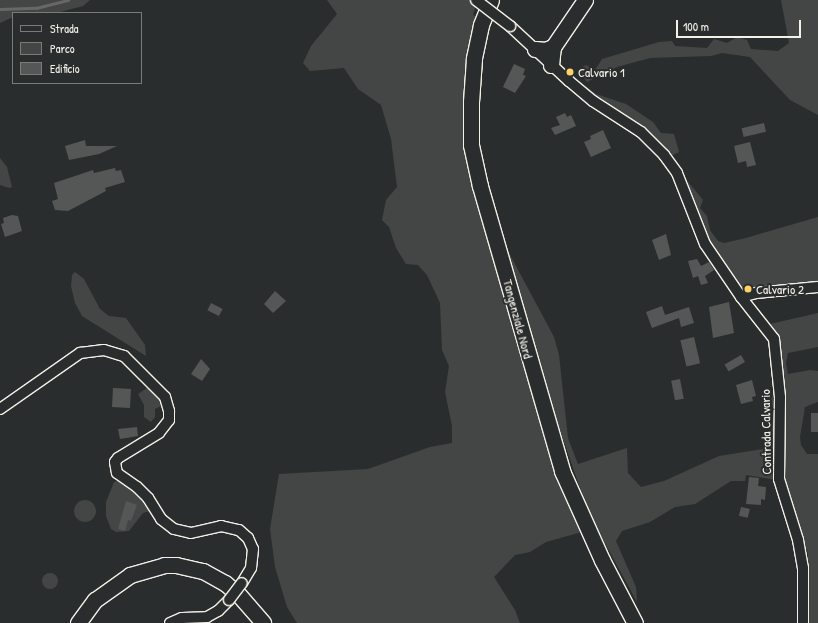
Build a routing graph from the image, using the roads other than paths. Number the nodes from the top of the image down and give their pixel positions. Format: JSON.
{"nodes":[{"id":1,"x":476,"y":0,"type":"edge"},
{"id":2,"x":490,"y":0,"type":"edge"},
{"id":3,"x":585,"y":0,"type":"edge"},
{"id":4,"x":553,"y":47,"type":"junction"},
{"id":5,"x":535,"y":49,"type":"junction"},
{"id":6,"x":551,"y":65,"type":"junction"},
{"id":7,"x":818,"y":287,"type":"edge"},
{"id":8,"x":741,"y":298,"type":"junction"},
{"id":9,"x":0,"y":409,"type":"edge"},
{"id":10,"x":78,"y":623,"type":"edge"},
{"id":11,"x":170,"y":623,"type":"edge"},
{"id":12,"x":263,"y":623,"type":"edge"},
{"id":13,"x":635,"y":623,"type":"edge"},
{"id":14,"x":803,"y":623,"type":"edge"}],
"edges":[{"from":1,"to":5,"type":"street","name":"Contrada Calvario","bridge":true},
{"from":2,"to":13,"type":"main road","name":"Tangenziale Nord"},
{"from":3,"to":4,"type":"main road"},
{"from":4,"to":5,"type":"main road"},
{"from":4,"to":6,"type":"main road"},
{"from":5,"to":6,"type":"street","name":"Contrada Calvario"},
{"from":6,"to":8,"type":"street","name":"Contrada Calvario"},
{"from":7,"to":8,"type":"street"},
{"from":8,"to":14,"type":"street","name":"Contrada Calvario"},
{"from":9,"to":11,"type":"street","bridge":true},
{"from":10,"to":12,"type":"main road"}]}
